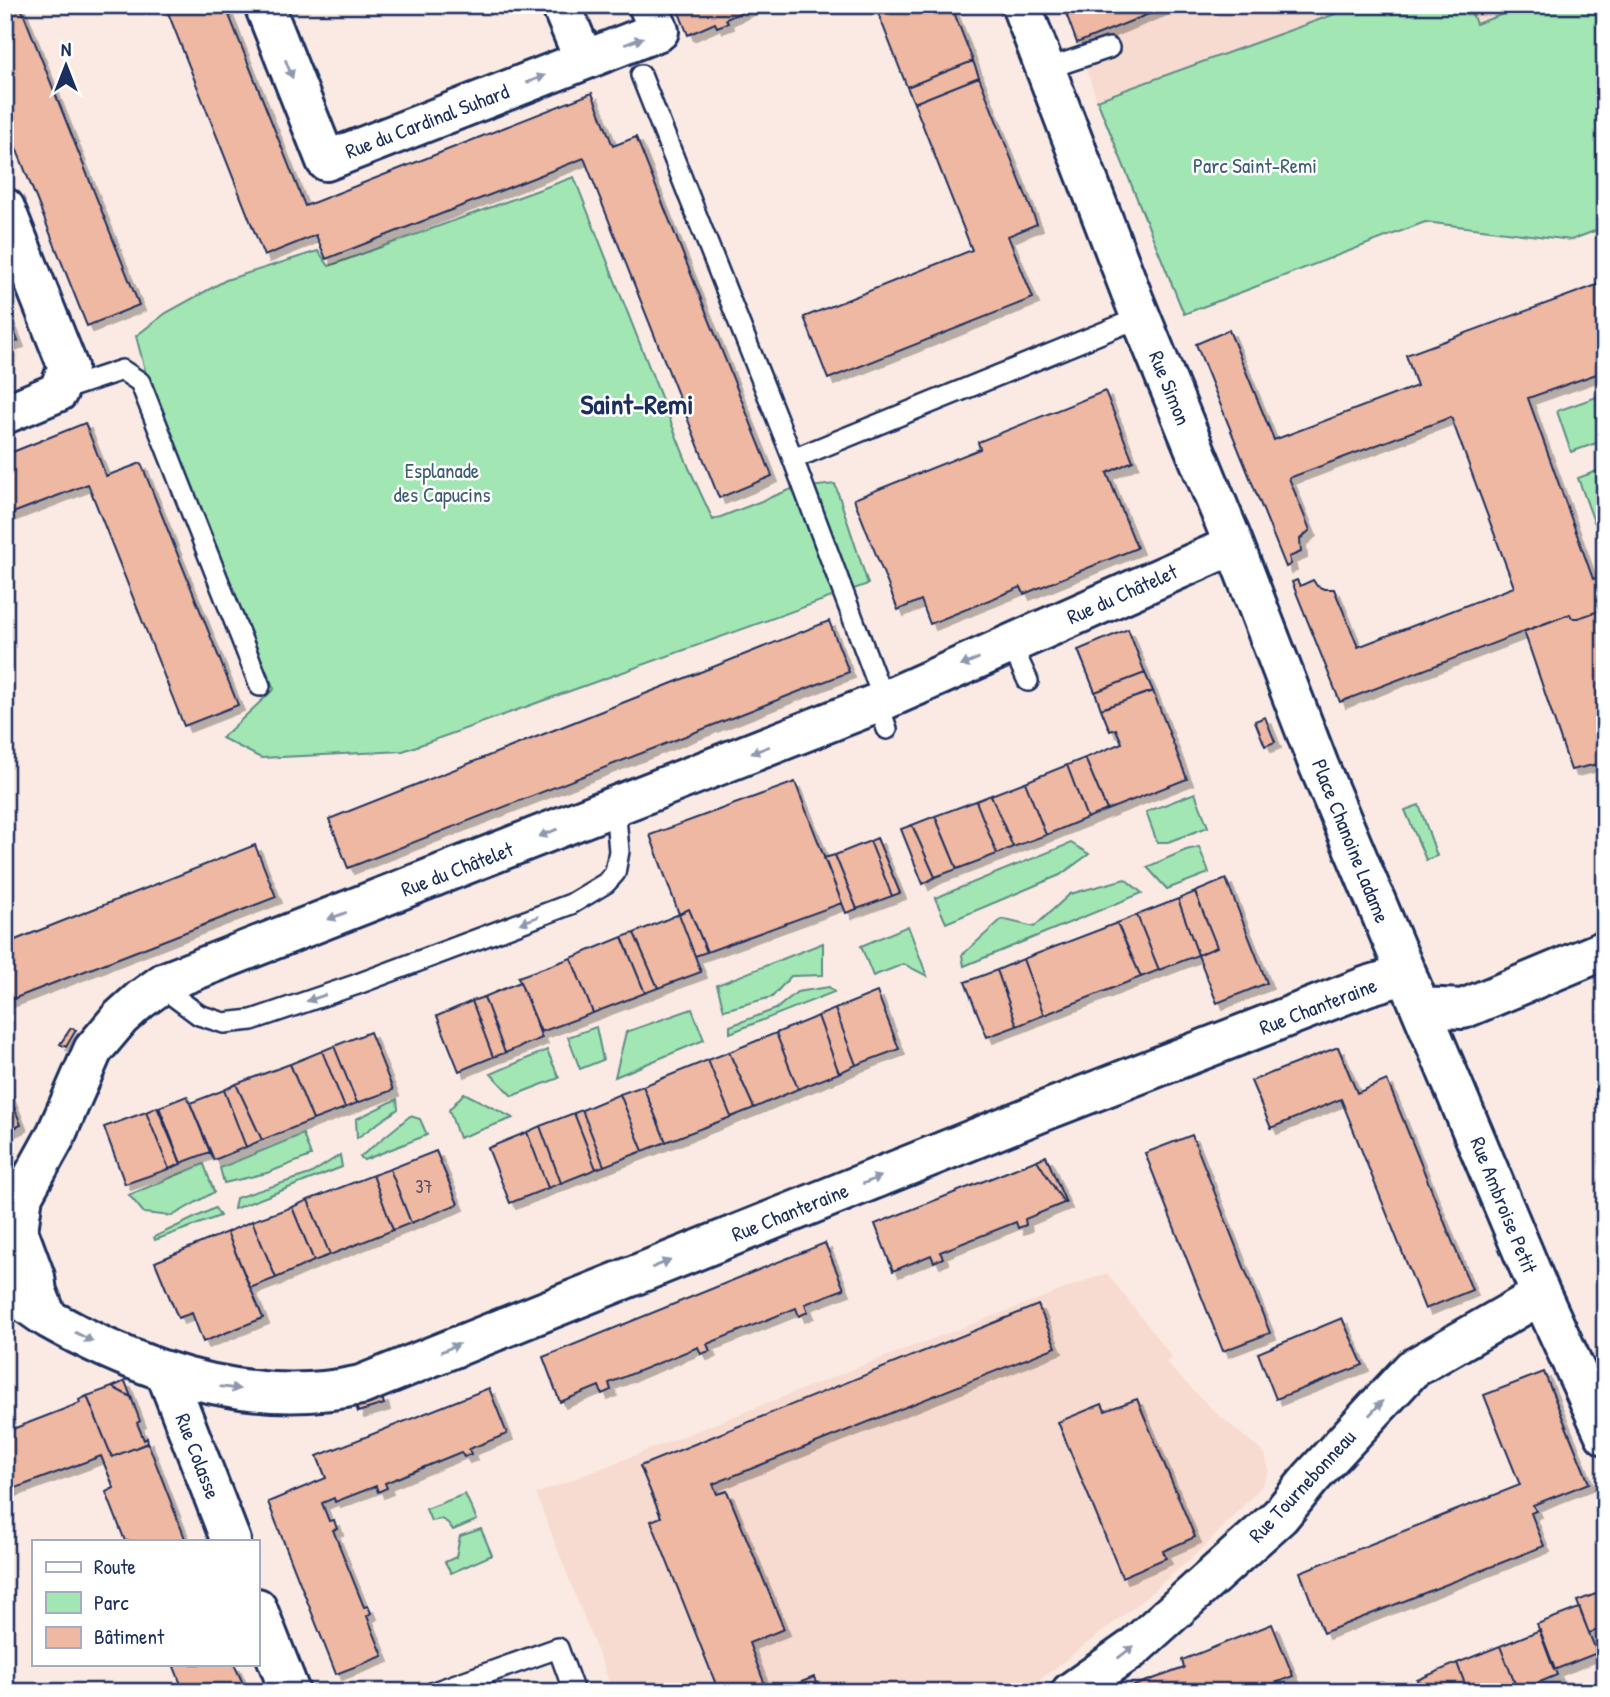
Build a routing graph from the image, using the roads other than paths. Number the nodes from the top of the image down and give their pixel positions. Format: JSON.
{"nodes":[{"id":1,"x":264,"y":5,"type":"edge"},
{"id":2,"x":561,"y":5,"type":"edge"},
{"id":3,"x":648,"y":5,"type":"edge"},
{"id":4,"x":1021,"y":5,"type":"edge"},
{"id":5,"x":1109,"y":48,"type":"dead end"},
{"id":6,"x":584,"y":60,"type":"junction"},
{"id":7,"x":1046,"y":69,"type":"junction"},
{"id":8,"x":641,"y":75,"type":"dead end"},
{"id":9,"x":5,"y":208,"type":"edge"},
{"id":10,"x":1141,"y":317,"type":"junction"},
{"id":11,"x":58,"y":392,"type":"junction"},
{"id":12,"x":5,"y":414,"type":"edge"},
{"id":13,"x":793,"y":459,"type":"junction"},
{"id":14,"x":1234,"y":545,"type":"junction"},
{"id":15,"x":1011,"y":644,"type":"junction"},
{"id":16,"x":1028,"y":681,"type":"dead end"},
{"id":17,"x":260,"y":686,"type":"dead end"},
{"id":18,"x":1296,"y":708,"type":"joint"},
{"id":19,"x":883,"y":711,"type":"junction"},
{"id":20,"x":615,"y":806,"type":"junction"},
{"id":21,"x":1605,"y":950,"type":"edge"},
{"id":22,"x":160,"y":986,"type":"junction"},
{"id":23,"x":1414,"y":990,"type":"junction"},
{"id":24,"x":14,"y":1203,"type":"edge"},
{"id":25,"x":5,"y":1287,"type":"edge"},
{"id":26,"x":1541,"y":1294,"type":"junction"},
{"id":27,"x":47,"y":1317,"type":"junction"},
{"id":28,"x":165,"y":1371,"type":"junction"},
{"id":29,"x":1605,"y":1435,"type":"edge"},
{"id":30,"x":231,"y":1540,"type":"edge"},
{"id":31,"x":259,"y":1613,"type":"edge"},
{"id":32,"x":290,"y":1692,"type":"edge"},
{"id":33,"x":434,"y":1692,"type":"edge"},
{"id":34,"x":574,"y":1692,"type":"edge"},
{"id":35,"x":1071,"y":1692,"type":"edge"}],
"edges":[{"from":1,"to":6,"type":"street","name":"Rue du Cardinal Suhard","one_way":true},
{"from":2,"to":6,"type":"street"},
{"from":6,"to":3,"type":"street","name":"Rue du Cardinal Suhard","one_way":true},
{"from":4,"to":7,"type":"street","name":"Rue Simon"},
{"from":5,"to":7,"type":"lane"},
{"from":7,"to":10,"type":"street","name":"Rue Simon"},
{"from":8,"to":13,"type":"lane"},
{"from":9,"to":11,"type":"street"},
{"from":10,"to":13,"type":"lane"},
{"from":10,"to":14,"type":"street","name":"Rue Simon"},
{"from":11,"to":12,"type":"street"},
{"from":11,"to":17,"type":"lane"},
{"from":13,"to":19,"type":"lane"},
{"from":14,"to":15,"type":"street","name":"Rue du Châtelet"},
{"from":14,"to":18,"type":"street","name":"Rue Simon"},
{"from":15,"to":16,"type":"lane"},
{"from":15,"to":19,"type":"street","name":"Rue du Châtelet","one_way":true},
{"from":18,"to":23,"type":"street","name":"Place Chanoine Ladame"},
{"from":19,"to":20,"type":"street","name":"Rue du Châtelet","one_way":true},
{"from":20,"to":22,"type":"street","name":"Rue du Châtelet","one_way":true},
{"from":20,"to":22,"type":"lane","one_way":true},
{"from":21,"to":23,"type":"street","name":"Rue Chanteraine"},
{"from":22,"to":24,"type":"street","name":"Rue du Châtelet"},
{"from":23,"to":26,"type":"street","name":"Rue Ambroise Petit"},
{"from":28,"to":23,"type":"street","name":"Rue Chanteraine","one_way":true},
{"from":24,"to":27,"type":"street"},
{"from":25,"to":27,"type":"street","name":"Rue Chanteraine"},
{"from":26,"to":29,"type":"street","name":"Rue Ambroise Petit"},
{"from":35,"to":26,"type":"street","name":"Rue Tournebonneau","one_way":true},
{"from":27,"to":28,"type":"street","name":"Rue Chanteraine","one_way":true},
{"from":28,"to":30,"type":"street","name":"Rue Colasse"},
{"from":31,"to":32,"type":"street"},
{"from":33,"to":34,"type":"lane"}]}
